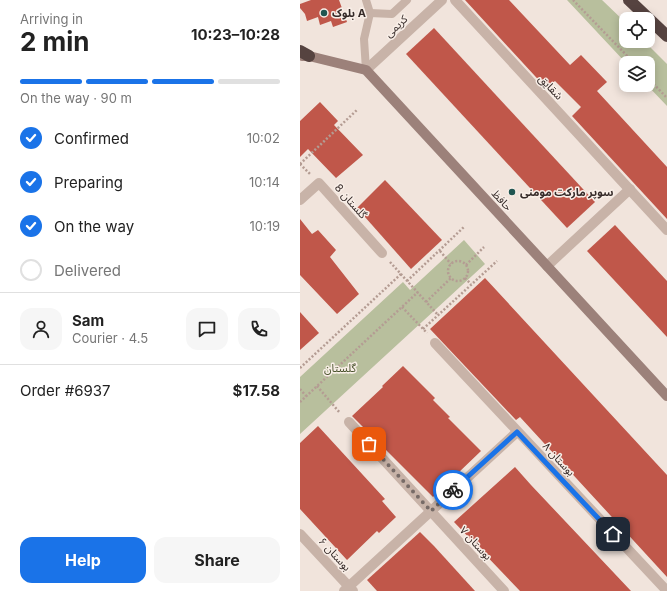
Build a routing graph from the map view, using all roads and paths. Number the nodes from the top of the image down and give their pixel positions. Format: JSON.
{"nodes":[{"id":1,"x":366,"y":0,"type":"edge"},
{"id":2,"x":407,"y":0,"type":"edge"},
{"id":3,"x":442,"y":0,"type":"edge"},
{"id":4,"x":455,"y":0,"type":"edge"},
{"id":5,"x":573,"y":0,"type":"edge"},
{"id":6,"x":629,"y":0,"type":"edge"},
{"id":7,"x":370,"y":13,"type":"junction"},
{"id":8,"x":667,"y":36,"type":"edge"},
{"id":9,"x":303,"y":54,"type":"edge"},
{"id":10,"x":627,"y":56,"type":"edge"},
{"id":11,"x":366,"y":70,"type":"junction"},
{"id":12,"x":655,"y":85,"type":"edge"},
{"id":13,"x":667,"y":98,"type":"edge"},
{"id":14,"x":358,"y":109,"type":"dead end"},
{"id":15,"x":300,"y":164,"type":"edge"},
{"id":16,"x":630,"y":189,"type":"junction"},
{"id":17,"x":300,"y":200,"type":"edge"},
{"id":18,"x":465,"y":226,"type":"dead end"},
{"id":19,"x":667,"y":230,"type":"edge"},
{"id":20,"x":484,"y":247,"type":"dead end"},
{"id":21,"x":440,"y":251,"type":"junction"},
{"id":22,"x":382,"y":253,"type":"joint"},
{"id":23,"x":497,"y":260,"type":"dead end"},
{"id":24,"x":452,"y":264,"type":"junction"},
{"id":25,"x":466,"y":265,"type":"junction"},
{"id":26,"x":547,"y":266,"type":"junction"},
{"id":27,"x":401,"y":274,"type":"junction"},
{"id":28,"x":451,"y":278,"type":"junction"},
{"id":29,"x":465,"y":278,"type":"junction"},
{"id":30,"x":407,"y":281,"type":"junction"},
{"id":31,"x":471,"y":284,"type":"junction"},
{"id":32,"x":418,"y":292,"type":"junction"},
{"id":33,"x":426,"y":302,"type":"junction"},
{"id":34,"x":402,"y":307,"type":"junction"},
{"id":35,"x":438,"y":315,"type":"junction"},
{"id":36,"x":423,"y":329,"type":"junction"},
{"id":37,"x":435,"y":343,"type":"joint"},
{"id":38,"x":300,"y":368,"type":"edge"},
{"id":39,"x":317,"y":386,"type":"junction"},
{"id":40,"x":300,"y":389,"type":"edge"},
{"id":41,"x":306,"y":396,"type":"junction"},
{"id":42,"x":667,"y":396,"type":"edge"},
{"id":43,"x":300,"y":402,"type":"edge"},
{"id":44,"x":348,"y":422,"type":"joint"},
{"id":45,"x":517,"y":432,"type":"junction"},
{"id":46,"x":431,"y":511,"type":"junction"},
{"id":47,"x":300,"y":534,"type":"edge"},
{"id":48,"x":348,"y":590,"type":"edge"},
{"id":49,"x":504,"y":591,"type":"edge"},
{"id":50,"x":667,"y":591,"type":"edge"}],
"edges":[{"from":1,"to":7,"type":"lane"},
{"from":2,"to":7,"type":"lane"},
{"from":3,"to":11,"type":"street","name":"کریمی"},
{"from":4,"to":16,"type":"street","name":"شقایق"},
{"from":5,"to":10,"type":"path"},
{"from":6,"to":8,"type":"highway"},
{"from":7,"to":11,"type":"lane"},
{"from":9,"to":11,"type":"street"},
{"from":11,"to":26,"type":"street","name":"حافظ"},
{"from":12,"to":13,"type":"path"},
{"from":14,"to":15,"type":"path"},
{"from":16,"to":19,"type":"street","name":"شقایق"},
{"from":16,"to":26,"type":"street"},
{"from":17,"to":22,"type":"street","name":"گلستان 8"},
{"from":18,"to":21,"type":"path"},
{"from":20,"to":25,"type":"path"},
{"from":21,"to":24,"type":"path"},
{"from":21,"to":30,"type":"path"},
{"from":22,"to":27,"type":"path"},
{"from":23,"to":31,"type":"path"},
{"from":24,"to":25,"type":"path"},
{"from":24,"to":28,"type":"path"},
{"from":25,"to":29,"type":"path"},
{"from":26,"to":42,"type":"street","name":"حافظ"},
{"from":27,"to":30,"type":"path"},
{"from":27,"to":38,"type":"path"},
{"from":28,"to":29,"type":"path"},
{"from":28,"to":33,"type":"path"},
{"from":29,"to":31,"type":"path"},
{"from":30,"to":32,"type":"path"},
{"from":31,"to":35,"type":"path"},
{"from":32,"to":33,"type":"path"},
{"from":32,"to":34,"type":"path"},
{"from":33,"to":35,"type":"path"},
{"from":34,"to":36,"type":"path"},
{"from":34,"to":39,"type":"path"},
{"from":35,"to":36,"type":"path"},
{"from":36,"to":37,"type":"path"},
{"from":37,"to":45,"type":"street","name":"بوستان ۸"},
{"from":39,"to":41,"type":"path"},
{"from":39,"to":44,"type":"path"},
{"from":40,"to":41,"type":"path"},
{"from":41,"to":43,"type":"path"},
{"from":44,"to":46,"type":"street","name":"بوستان ۷"},
{"from":45,"to":46,"type":"street"},
{"from":45,"to":50,"type":"street","name":"بوستان ۸"},
{"from":46,"to":48,"type":"street"},
{"from":46,"to":49,"type":"street","name":"بوستان ۷"},
{"from":47,"to":48,"type":"street","name":"بوستان ۶"}]}
